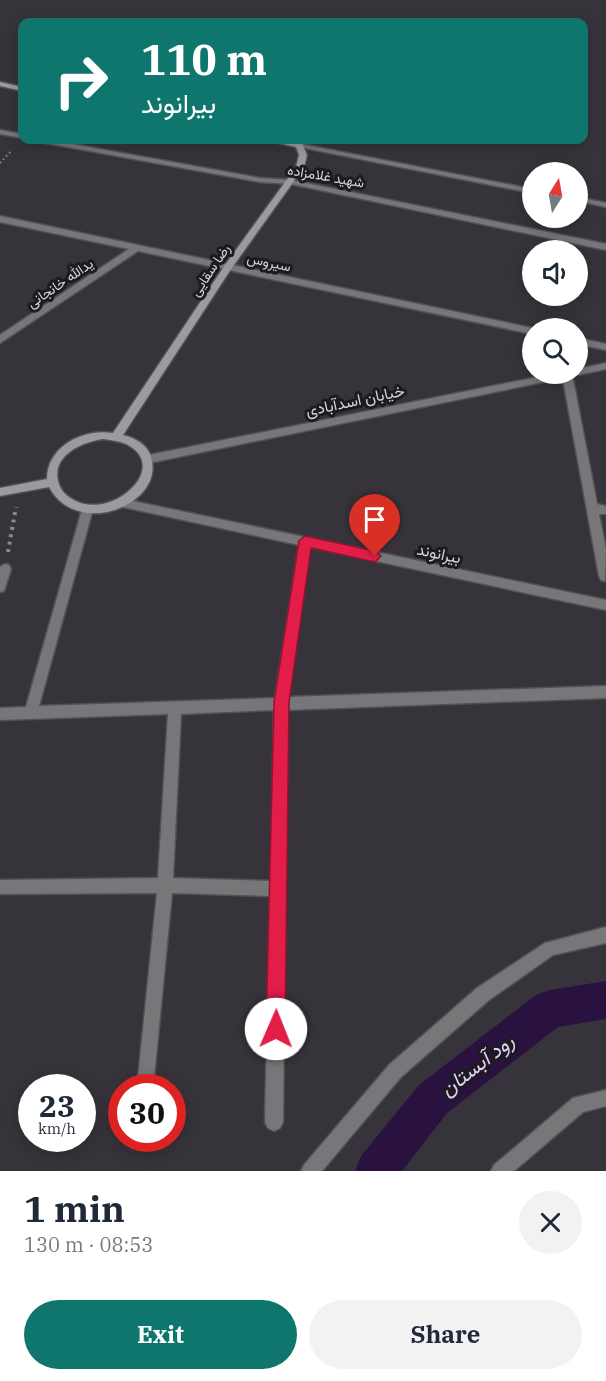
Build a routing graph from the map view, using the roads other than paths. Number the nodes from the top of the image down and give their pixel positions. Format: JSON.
{"nodes":[{"id":1,"x":0,"y":84,"type":"edge"},
{"id":2,"x":18,"y":87,"type":"edge"},
{"id":3,"x":0,"y":132,"type":"edge"},
{"id":4,"x":18,"y":135,"type":"edge"},
{"id":5,"x":62,"y":144,"type":"edge"},
{"id":6,"x":293,"y":144,"type":"edge"},
{"id":7,"x":299,"y":145,"type":"junction"},
{"id":8,"x":291,"y":182,"type":"junction"},
{"id":9,"x":522,"y":189,"type":"edge"},
{"id":10,"x":588,"y":202,"type":"edge"},
{"id":11,"x":606,"y":205,"type":"edge"},
{"id":12,"x":0,"y":219,"type":"edge"},
{"id":13,"x":606,"y":247,"type":"edge"},
{"id":14,"x":136,"y":248,"type":"junction"},
{"id":15,"x":228,"y":267,"type":"junction"},
{"id":16,"x":522,"y":330,"type":"edge"},
{"id":17,"x":0,"y":340,"type":"edge"},
{"id":18,"x":588,"y":343,"type":"edge"},
{"id":19,"x":606,"y":347,"type":"edge"},
{"id":20,"x":606,"y":366,"type":"edge"},
{"id":21,"x":588,"y":370,"type":"edge"},
{"id":22,"x":522,"y":383,"type":"edge"},
{"id":23,"x":570,"y":384,"type":"edge"},
{"id":24,"x":117,"y":435,"type":"junction"},
{"id":25,"x":149,"y":459,"type":"junction"},
{"id":26,"x":52,"y":482,"type":"junction"},
{"id":27,"x":0,"y":492,"type":"edge"},
{"id":28,"x":123,"y":502,"type":"junction"},
{"id":29,"x":591,"y":508,"type":"junction"},
{"id":30,"x":87,"y":509,"type":"junction"},
{"id":31,"x":606,"y":510,"type":"edge"},
{"id":32,"x":305,"y":541,"type":"junction"},
{"id":33,"x":5,"y":569,"type":"road end"},
{"id":34,"x":605,"y":576,"type":"edge"},
{"id":35,"x":0,"y":587,"type":"edge"},
{"id":36,"x":606,"y":605,"type":"edge"},
{"id":37,"x":606,"y":692,"type":"edge"},
{"id":38,"x":281,"y":702,"type":"junction"},
{"id":39,"x":175,"y":708,"type":"junction"},
{"id":40,"x":31,"y":713,"type":"junction"},
{"id":41,"x":0,"y":714,"type":"edge"},
{"id":42,"x":165,"y":885,"type":"junction"},
{"id":43,"x":0,"y":887,"type":"edge"},
{"id":44,"x":278,"y":889,"type":"junction"},
{"id":45,"x":606,"y":935,"type":"edge"},
{"id":46,"x":146,"y":1074,"type":"edge"},
{"id":47,"x":606,"y":1098,"type":"edge"},
{"id":48,"x":274,"y":1122,"type":"dead end"},
{"id":49,"x":310,"y":1171,"type":"edge"},
{"id":50,"x":500,"y":1171,"type":"edge"}],
"edges":[{"from":1,"to":2,"type":"main road"},
{"from":3,"to":4,"type":"street"},
{"from":5,"to":8,"type":"street","name":"شهید غلامزاده"},
{"from":6,"to":7,"type":"main road"},
{"from":7,"to":8,"type":"main road","name":"رضا سقایی"},
{"from":7,"to":9,"type":"street"},
{"from":8,"to":13,"type":"street","name":"شهید غلامزاده"},
{"from":8,"to":15,"type":"main road","name":"رضا سقایی"},
{"from":10,"to":11,"type":"street"},
{"from":12,"to":14,"type":"street","name":"سیروس"},
{"from":14,"to":15,"type":"street","name":"سیروس"},
{"from":14,"to":17,"type":"street","name":"یدالله خانجانی"},
{"from":15,"to":16,"type":"street","name":"سیروس"},
{"from":15,"to":24,"type":"main road","name":"رضا سقایی"},
{"from":18,"to":19,"type":"street"},
{"from":20,"to":21,"type":"street"},
{"from":22,"to":25,"type":"street","name":"خیابان اسدآبادی"},
{"from":23,"to":29,"type":"street"},
{"from":24,"to":25,"type":"main road"},
{"from":24,"to":26,"type":"main road"},
{"from":25,"to":28,"type":"main road"},
{"from":26,"to":27,"type":"main road"},
{"from":26,"to":30,"type":"main road"},
{"from":28,"to":30,"type":"main road"},
{"from":28,"to":32,"type":"street","name":"بیرانوند"},
{"from":29,"to":31,"type":"street"},
{"from":29,"to":34,"type":"street"},
{"from":30,"to":40,"type":"street"},
{"from":32,"to":36,"type":"street","name":"بیرانوند"},
{"from":32,"to":38,"type":"street"},
{"from":33,"to":35,"type":"street"},
{"from":37,"to":38,"type":"street"},
{"from":38,"to":39,"type":"street"},
{"from":38,"to":44,"type":"street"},
{"from":39,"to":40,"type":"street"},
{"from":39,"to":42,"type":"street"},
{"from":40,"to":41,"type":"street"},
{"from":42,"to":43,"type":"street"},
{"from":42,"to":44,"type":"street"},
{"from":42,"to":46,"type":"street"},
{"from":44,"to":48,"type":"street"},
{"from":45,"to":49,"type":"street"},
{"from":47,"to":50,"type":"street"}]}
